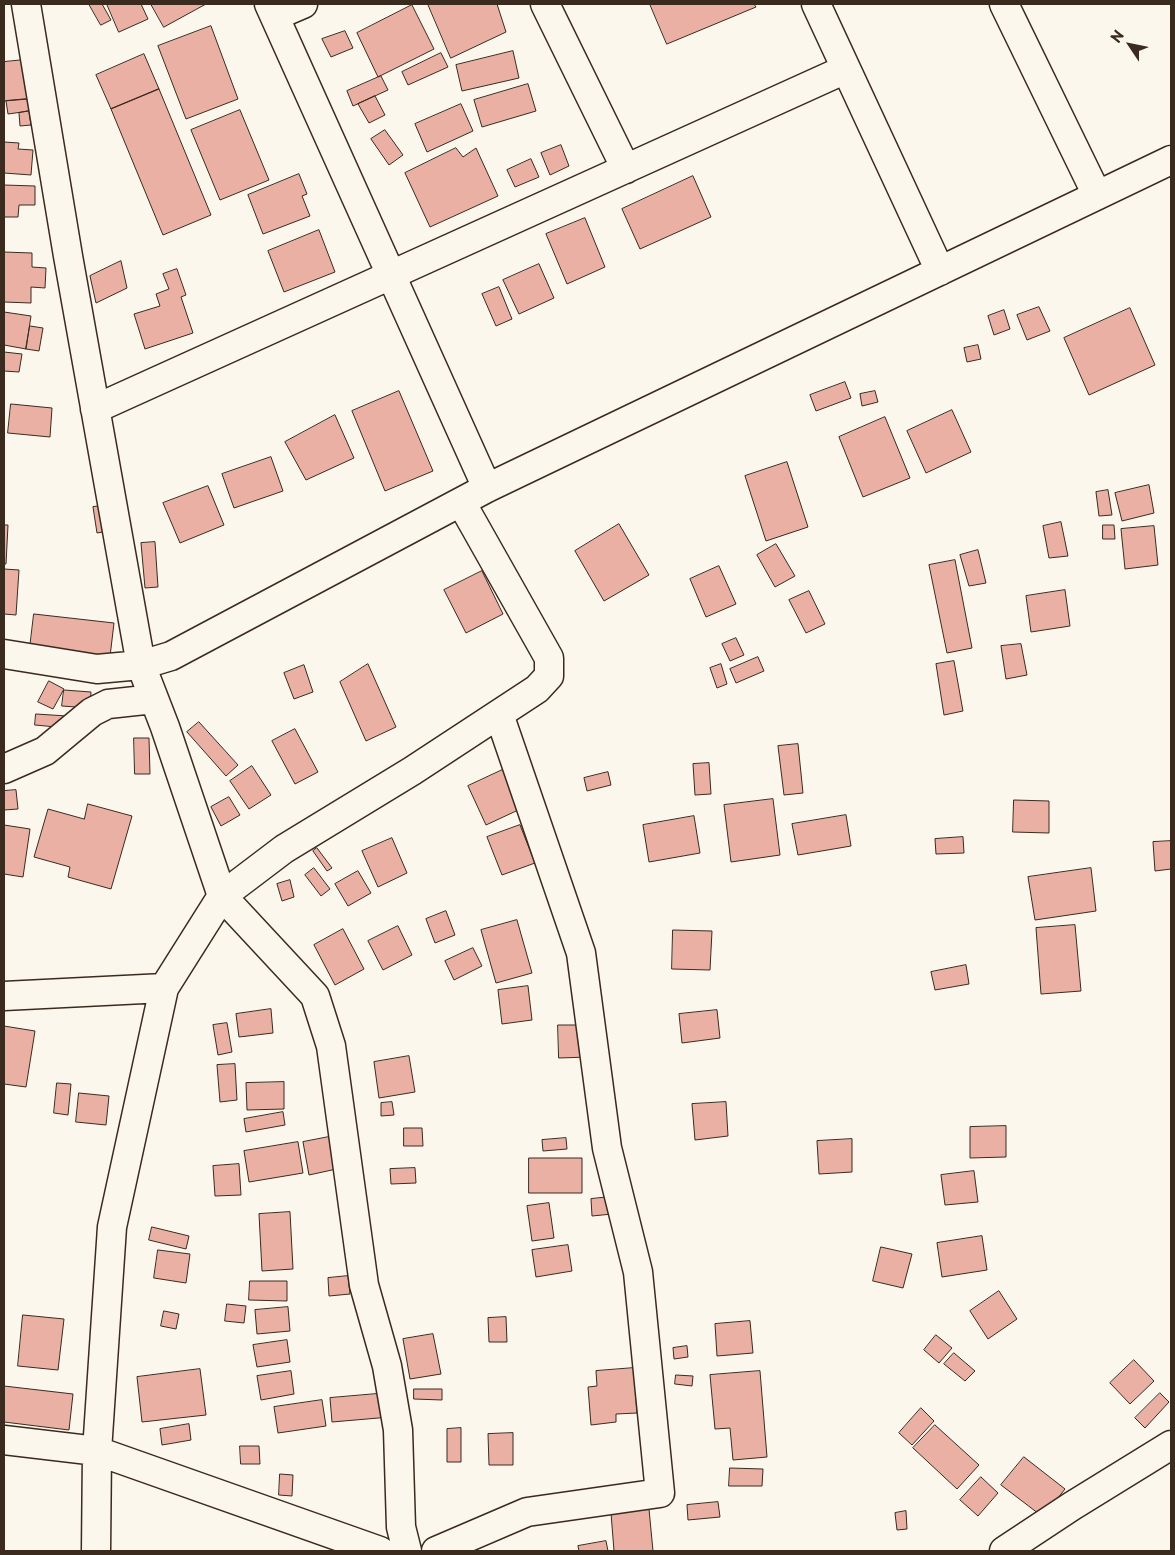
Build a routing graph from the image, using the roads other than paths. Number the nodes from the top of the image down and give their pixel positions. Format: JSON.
{"nodes":[{"id":1,"x":26,"y":4,"type":"edge"},
{"id":2,"x":303,"y":4,"type":"edge"},
{"id":3,"x":545,"y":4,"type":"edge"},
{"id":4,"x":816,"y":4,"type":"edge"},
{"id":5,"x":1004,"y":4,"type":"edge"},
{"id":6,"x":272,"y":10,"type":"edge"},
{"id":7,"x":846,"y":69,"type":"junction"},
{"id":8,"x":1171,"y":160,"type":"edge"},
{"id":9,"x":626,"y":168,"type":"junction"},
{"id":10,"x":1097,"y":196,"type":"junction"},
{"id":11,"x":940,"y":271,"type":"junction"},
{"id":12,"x":390,"y":276,"type":"junction"},
{"id":13,"x":95,"y":409,"type":"junction"},
{"id":14,"x":487,"y":488,"type":"junction"},
{"id":15,"x":461,"y":502,"type":"junction"},
{"id":16,"x":4,"y":654,"type":"edge"},
{"id":17,"x":141,"y":665,"type":"junction"},
{"id":18,"x":154,"y":699,"type":"junction"},
{"id":19,"x":499,"y":714,"type":"junction"},
{"id":20,"x":4,"y":769,"type":"edge"},
{"id":21,"x":222,"y":896,"type":"junction"},
{"id":22,"x":164,"y":988,"type":"junction"},
{"id":23,"x":4,"y":996,"type":"edge"},
{"id":24,"x":4,"y":1440,"type":"edge"},
{"id":25,"x":1171,"y":1445,"type":"edge"},
{"id":26,"x":97,"y":1451,"type":"junction"},
{"id":27,"x":96,"y":1551,"type":"edge"},
{"id":28,"x":380,"y":1551,"type":"edge"},
{"id":29,"x":407,"y":1551,"type":"edge"},
{"id":30,"x":436,"y":1551,"type":"edge"},
{"id":31,"x":1004,"y":1551,"type":"edge"}],
"edges":[{"from":1,"to":13,"type":"street"},
{"from":2,"to":6,"type":"street"},
{"from":3,"to":9,"type":"street"},
{"from":4,"to":7,"type":"street"},
{"from":5,"to":10,"type":"street"},
{"from":6,"to":12,"type":"street"},
{"from":7,"to":9,"type":"street"},
{"from":7,"to":11,"type":"street"},
{"from":8,"to":10,"type":"street"},
{"from":9,"to":12,"type":"street"},
{"from":10,"to":11,"type":"street"},
{"from":11,"to":14,"type":"street"},
{"from":12,"to":13,"type":"street"},
{"from":12,"to":14,"type":"street"},
{"from":13,"to":17,"type":"street"},
{"from":14,"to":15,"type":"street"},
{"from":15,"to":17,"type":"street"},
{"from":15,"to":19,"type":"street"},
{"from":16,"to":17,"type":"street"},
{"from":17,"to":18,"type":"street"},
{"from":18,"to":20,"type":"street"},
{"from":18,"to":21,"type":"street"},
{"from":19,"to":21,"type":"street"},
{"from":19,"to":30,"type":"street"},
{"from":21,"to":22,"type":"street"},
{"from":21,"to":29,"type":"street"},
{"from":22,"to":23,"type":"street"},
{"from":22,"to":26,"type":"street"},
{"from":24,"to":26,"type":"street"},
{"from":25,"to":31,"type":"street"},
{"from":26,"to":27,"type":"street"},
{"from":26,"to":28,"type":"street"}]}
